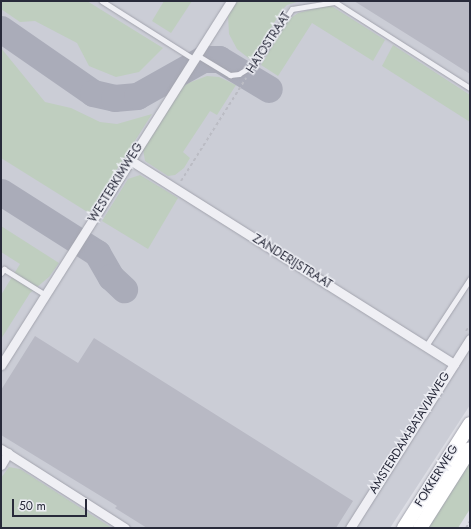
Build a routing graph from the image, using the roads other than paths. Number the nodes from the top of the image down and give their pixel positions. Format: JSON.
{"nodes":[{"id":1,"x":102,"y":1,"type":"edge"},
{"id":2,"x":231,"y":1,"type":"edge"},
{"id":3,"x":195,"y":57,"type":"junction"},
{"id":4,"x":470,"y":88,"type":"edge"},
{"id":5,"x":130,"y":160,"type":"junction"},
{"id":6,"x":1,"y":273,"type":"edge"},
{"id":7,"x":470,"y":279,"type":"edge"},
{"id":8,"x":46,"y":295,"type":"junction"},
{"id":9,"x":470,"y":339,"type":"edge"},
{"id":10,"x":426,"y":346,"type":"junction"},
{"id":11,"x":454,"y":364,"type":"junction"},
{"id":12,"x":1,"y":365,"type":"edge"},
{"id":13,"x":470,"y":424,"type":"edge"},
{"id":14,"x":470,"y":449,"type":"edge"},
{"id":15,"x":5,"y":451,"type":"edge"},
{"id":16,"x":1,"y":465,"type":"edge"},
{"id":17,"x":125,"y":528,"type":"edge"},
{"id":18,"x":350,"y":528,"type":"edge"},
{"id":19,"x":404,"y":528,"type":"edge"},
{"id":20,"x":420,"y":528,"type":"edge"}],
"edges":[{"from":1,"to":3,"type":"lane"},
{"from":2,"to":3,"type":"street","name":"WESTERKIMWEG"},
{"from":3,"to":4,"type":"lane","name":"HATOSTRAAT"},
{"from":3,"to":5,"type":"street","name":"WESTERKIMWEG"},
{"from":5,"to":8,"type":"street","name":"WESTERKIMWEG"},
{"from":5,"to":10,"type":"street","name":"ZANDERIJSTRAAT"},
{"from":6,"to":8,"type":"lane"},
{"from":7,"to":10,"type":"lane"},
{"from":8,"to":12,"type":"street","name":"WESTERKIMWEG"},
{"from":9,"to":11,"type":"street","name":"AMSTERDAM-BATAVIAWEG"},
{"from":10,"to":11,"type":"street","name":"ZANDERIJSTRAAT"},
{"from":11,"to":18,"type":"street","name":"AMSTERDAM-BATAVIAWEG"},
{"from":13,"to":19,"type":"main road","name":"FOKKERWEG"},
{"from":14,"to":20,"type":"main road","name":"FOKKERWEG"},
{"from":15,"to":16,"type":"street"},
{"from":15,"to":17,"type":"street"}]}
